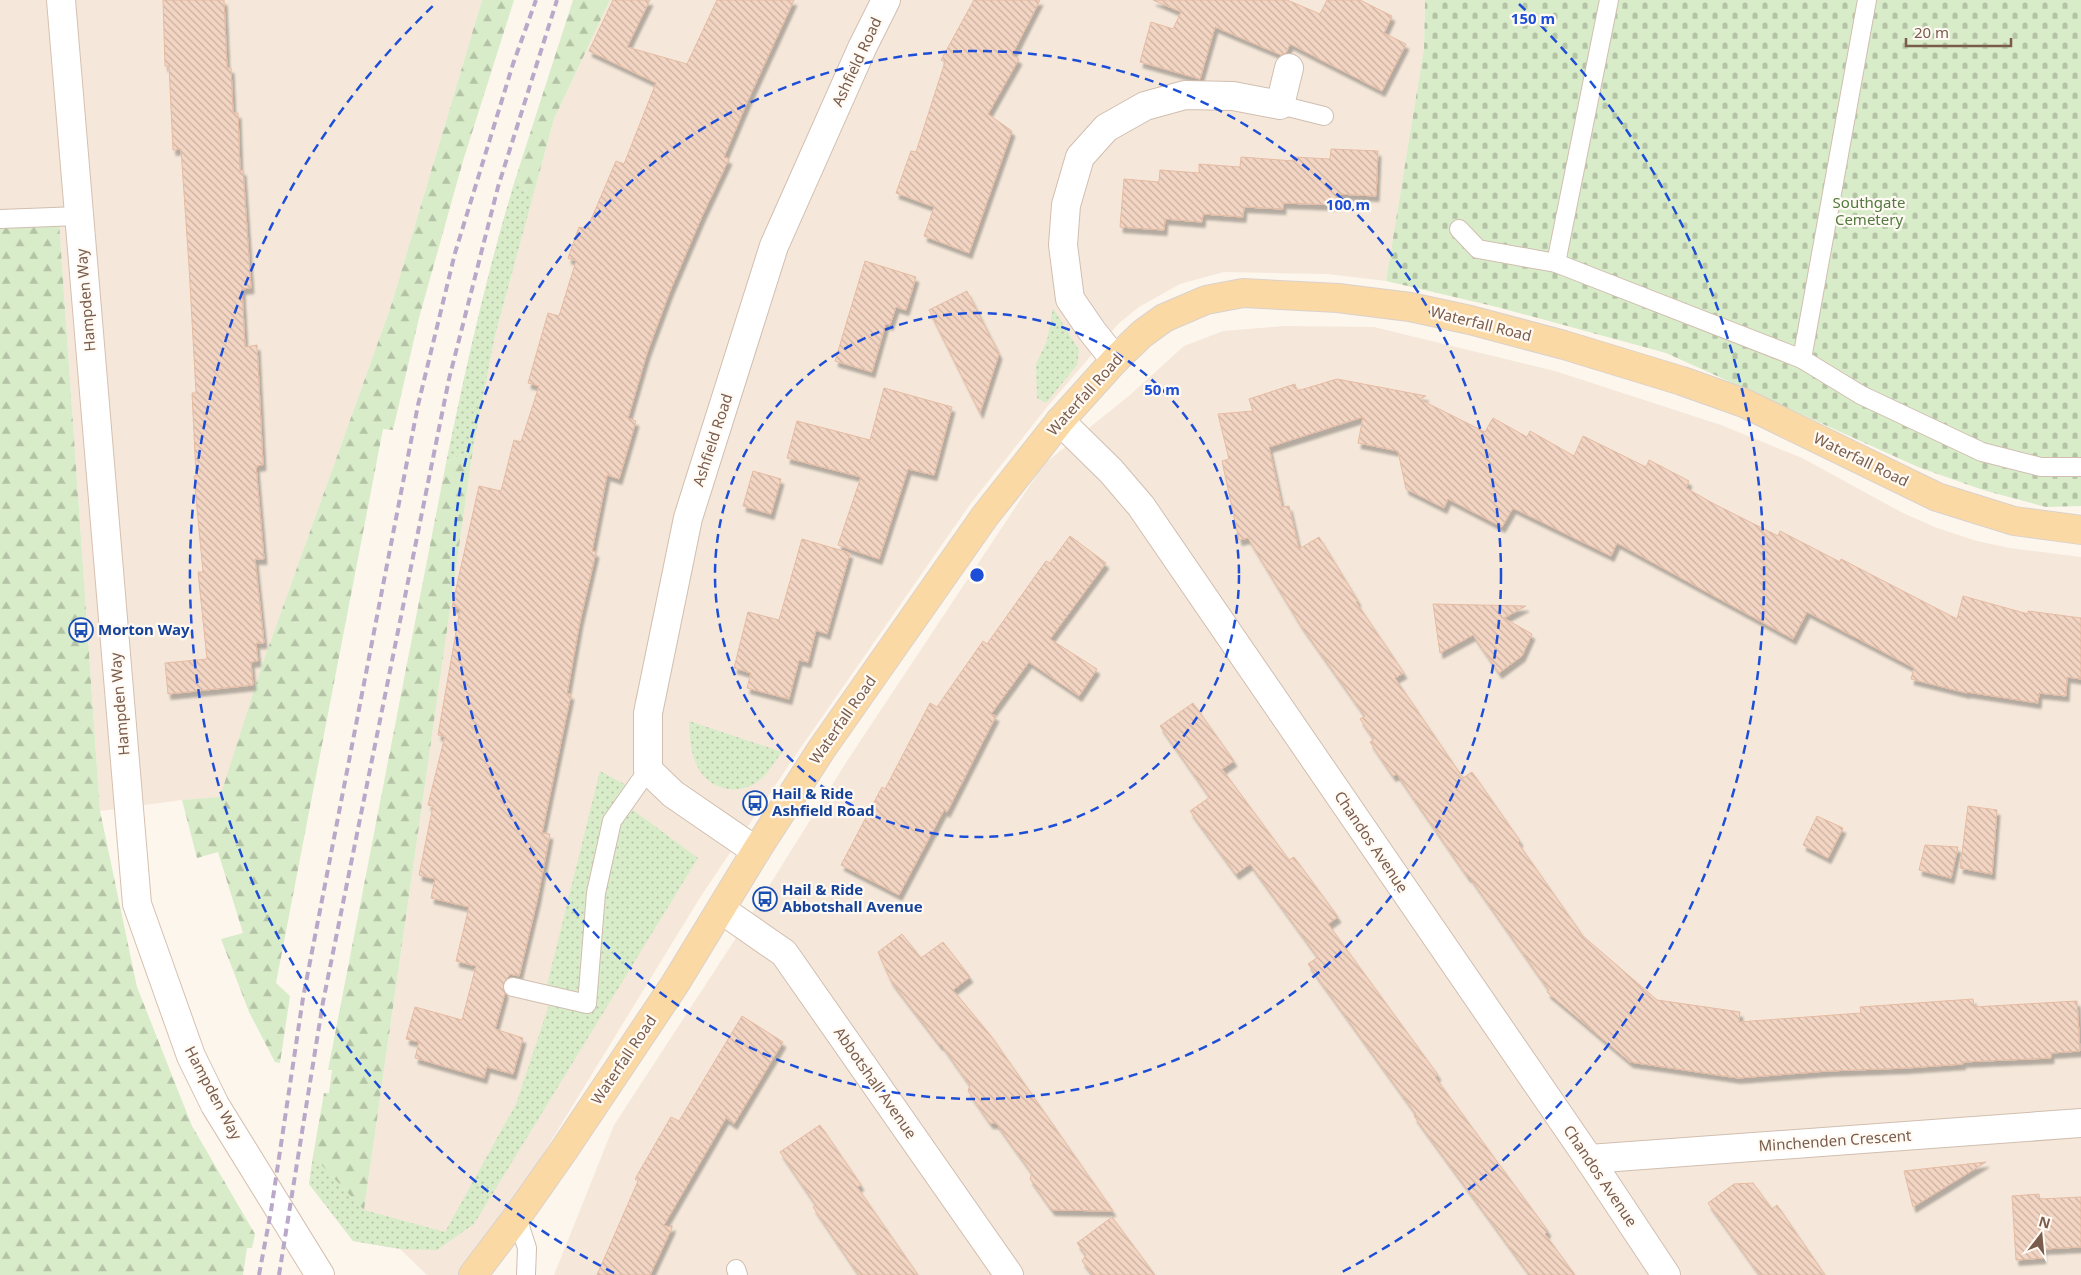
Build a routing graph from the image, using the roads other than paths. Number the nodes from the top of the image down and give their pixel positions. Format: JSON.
{"nodes":[{"id":1,"x":61,"y":0,"type":"edge"},
{"id":2,"x":886,"y":0,"type":"edge"},
{"id":3,"x":1609,"y":0,"type":"edge"},
{"id":4,"x":1867,"y":0,"type":"edge"},
{"id":5,"x":1289,"y":68,"type":"dead end"},
{"id":6,"x":1280,"y":106,"type":"junction"},
{"id":7,"x":1324,"y":116,"type":"dead end"},
{"id":8,"x":79,"y":216,"type":"junction"},
{"id":9,"x":0,"y":219,"type":"edge"},
{"id":10,"x":1460,"y":229,"type":"dead end"},
{"id":11,"x":1556,"y":263,"type":"junction"},
{"id":12,"x":1802,"y":359,"type":"junction"},
{"id":13,"x":1115,"y":360,"type":"junction"},
{"id":14,"x":1060,"y":421,"type":"junction"},
{"id":15,"x":2081,"y":467,"type":"edge"},
{"id":16,"x":2081,"y":530,"type":"edge"},
{"id":17,"x":648,"y":770,"type":"junction"},
{"id":18,"x":756,"y":851,"type":"junction"},
{"id":19,"x":722,"y":910,"type":"junction"},
{"id":20,"x":513,"y":987,"type":"dead end"},
{"id":21,"x":2081,"y":1123,"type":"edge"},
{"id":22,"x":1589,"y":1159,"type":"junction"},
{"id":23,"x":517,"y":1217,"type":"junction"},
{"id":24,"x":320,"y":1275,"type":"edge"},
{"id":25,"x":473,"y":1275,"type":"edge"},
{"id":26,"x":526,"y":1275,"type":"edge"},
{"id":27,"x":1009,"y":1275,"type":"edge"},
{"id":28,"x":1666,"y":1275,"type":"edge"}],
"edges":[{"from":1,"to":8,"type":"street","name":"Hampden Way"},
{"from":2,"to":17,"type":"street","name":"Ashfield Road"},
{"from":3,"to":11,"type":"lane"},
{"from":4,"to":12,"type":"lane"},
{"from":5,"to":6,"type":"street"},
{"from":6,"to":7,"type":"lane"},
{"from":6,"to":13,"type":"street"},
{"from":8,"to":9,"type":"lane"},
{"from":8,"to":24,"type":"street","name":"Hampden Way"},
{"from":10,"to":11,"type":"lane"},
{"from":11,"to":12,"type":"lane"},
{"from":12,"to":15,"type":"lane"},
{"from":13,"to":14,"type":"main road","name":"Waterfall Road"},
{"from":13,"to":16,"type":"main road","name":"Waterfall Road"},
{"from":14,"to":18,"type":"main road","name":"Waterfall Road"},
{"from":14,"to":22,"type":"street","name":"Chandos Avenue"},
{"from":17,"to":18,"type":"street"},
{"from":17,"to":20,"type":"lane"},
{"from":18,"to":19,"type":"main road","name":"Waterfall Road"},
{"from":19,"to":23,"type":"main road","name":"Waterfall Road"},
{"from":19,"to":27,"type":"street","name":"Abbotshall Avenue"},
{"from":21,"to":22,"type":"street","name":"Minchenden Crescent"},
{"from":22,"to":28,"type":"street","name":"Chandos Avenue"},
{"from":23,"to":25,"type":"main road","name":"Waterfall Road"},
{"from":23,"to":26,"type":"lane"}]}
